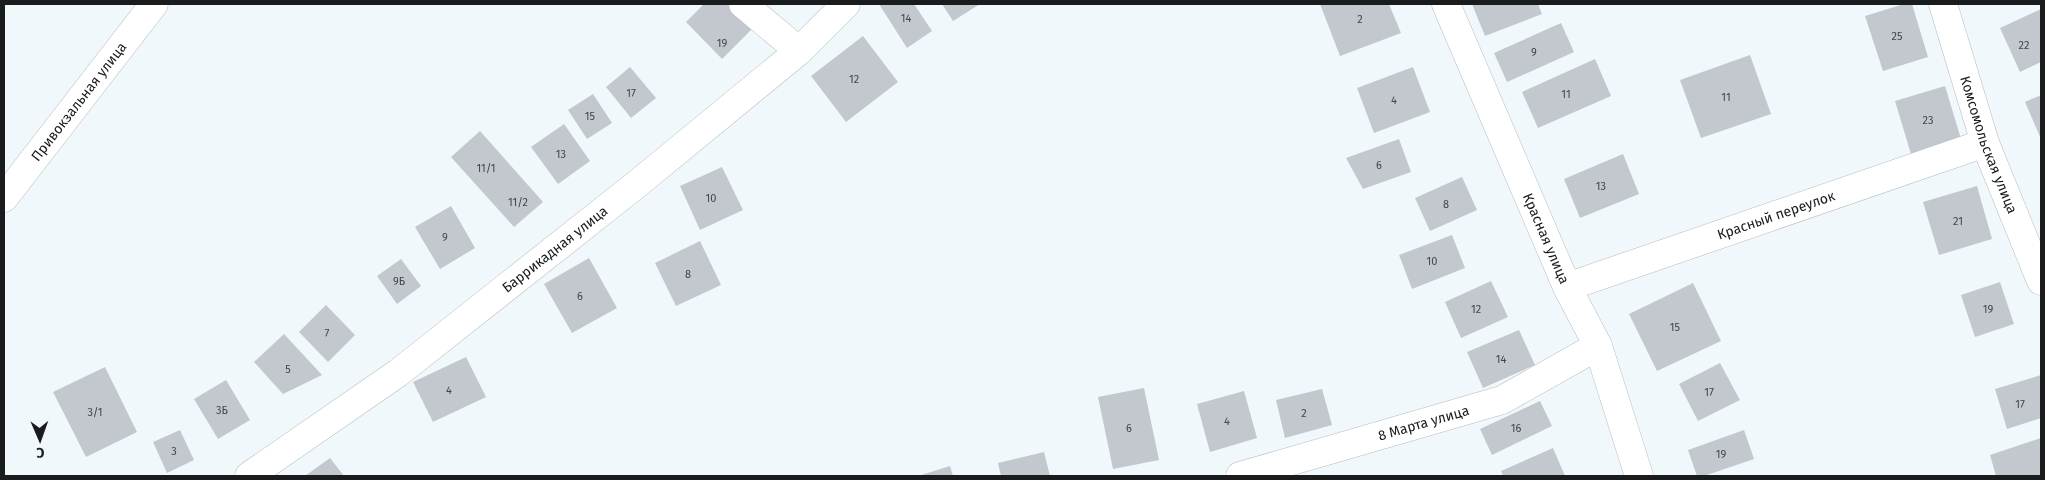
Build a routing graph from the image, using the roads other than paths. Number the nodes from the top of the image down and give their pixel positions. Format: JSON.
{"nodes":[{"id":1,"x":154,"y":4,"type":"edge"},
{"id":2,"x":743,"y":4,"type":"edge"},
{"id":3,"x":846,"y":4,"type":"edge"},
{"id":4,"x":1446,"y":4,"type":"edge"},
{"id":5,"x":1943,"y":4,"type":"edge"},
{"id":6,"x":800,"y":51,"type":"junction"},
{"id":7,"x":1985,"y":143,"type":"junction"},
{"id":8,"x":4,"y":198,"type":"edge"},
{"id":9,"x":2041,"y":281,"type":"edge"},
{"id":10,"x":1567,"y":287,"type":"junction"},
{"id":11,"x":1598,"y":346,"type":"junction"},
{"id":12,"x":249,"y":476,"type":"edge"},
{"id":13,"x":1240,"y":476,"type":"edge"},
{"id":14,"x":1640,"y":476,"type":"edge"}],
"edges":[{"from":1,"to":8,"type":"street","name":"Привокзальная улица"},
{"from":2,"to":6,"type":"street"},
{"from":3,"to":6,"type":"street","name":"Баррикадная улица"},
{"from":4,"to":10,"type":"street","name":"Красная улица"},
{"from":5,"to":7,"type":"street","name":"Комсомольская улица"},
{"from":6,"to":12,"type":"street","name":"Баррикадная улица"},
{"from":7,"to":9,"type":"street","name":"Комсомольская улица"},
{"from":7,"to":10,"type":"street","name":"Красный переулок"},
{"from":10,"to":11,"type":"street","name":"Красная улица"},
{"from":11,"to":13,"type":"street","name":"8 Марта улица"},
{"from":11,"to":14,"type":"street","name":"Красная улица"}]}
